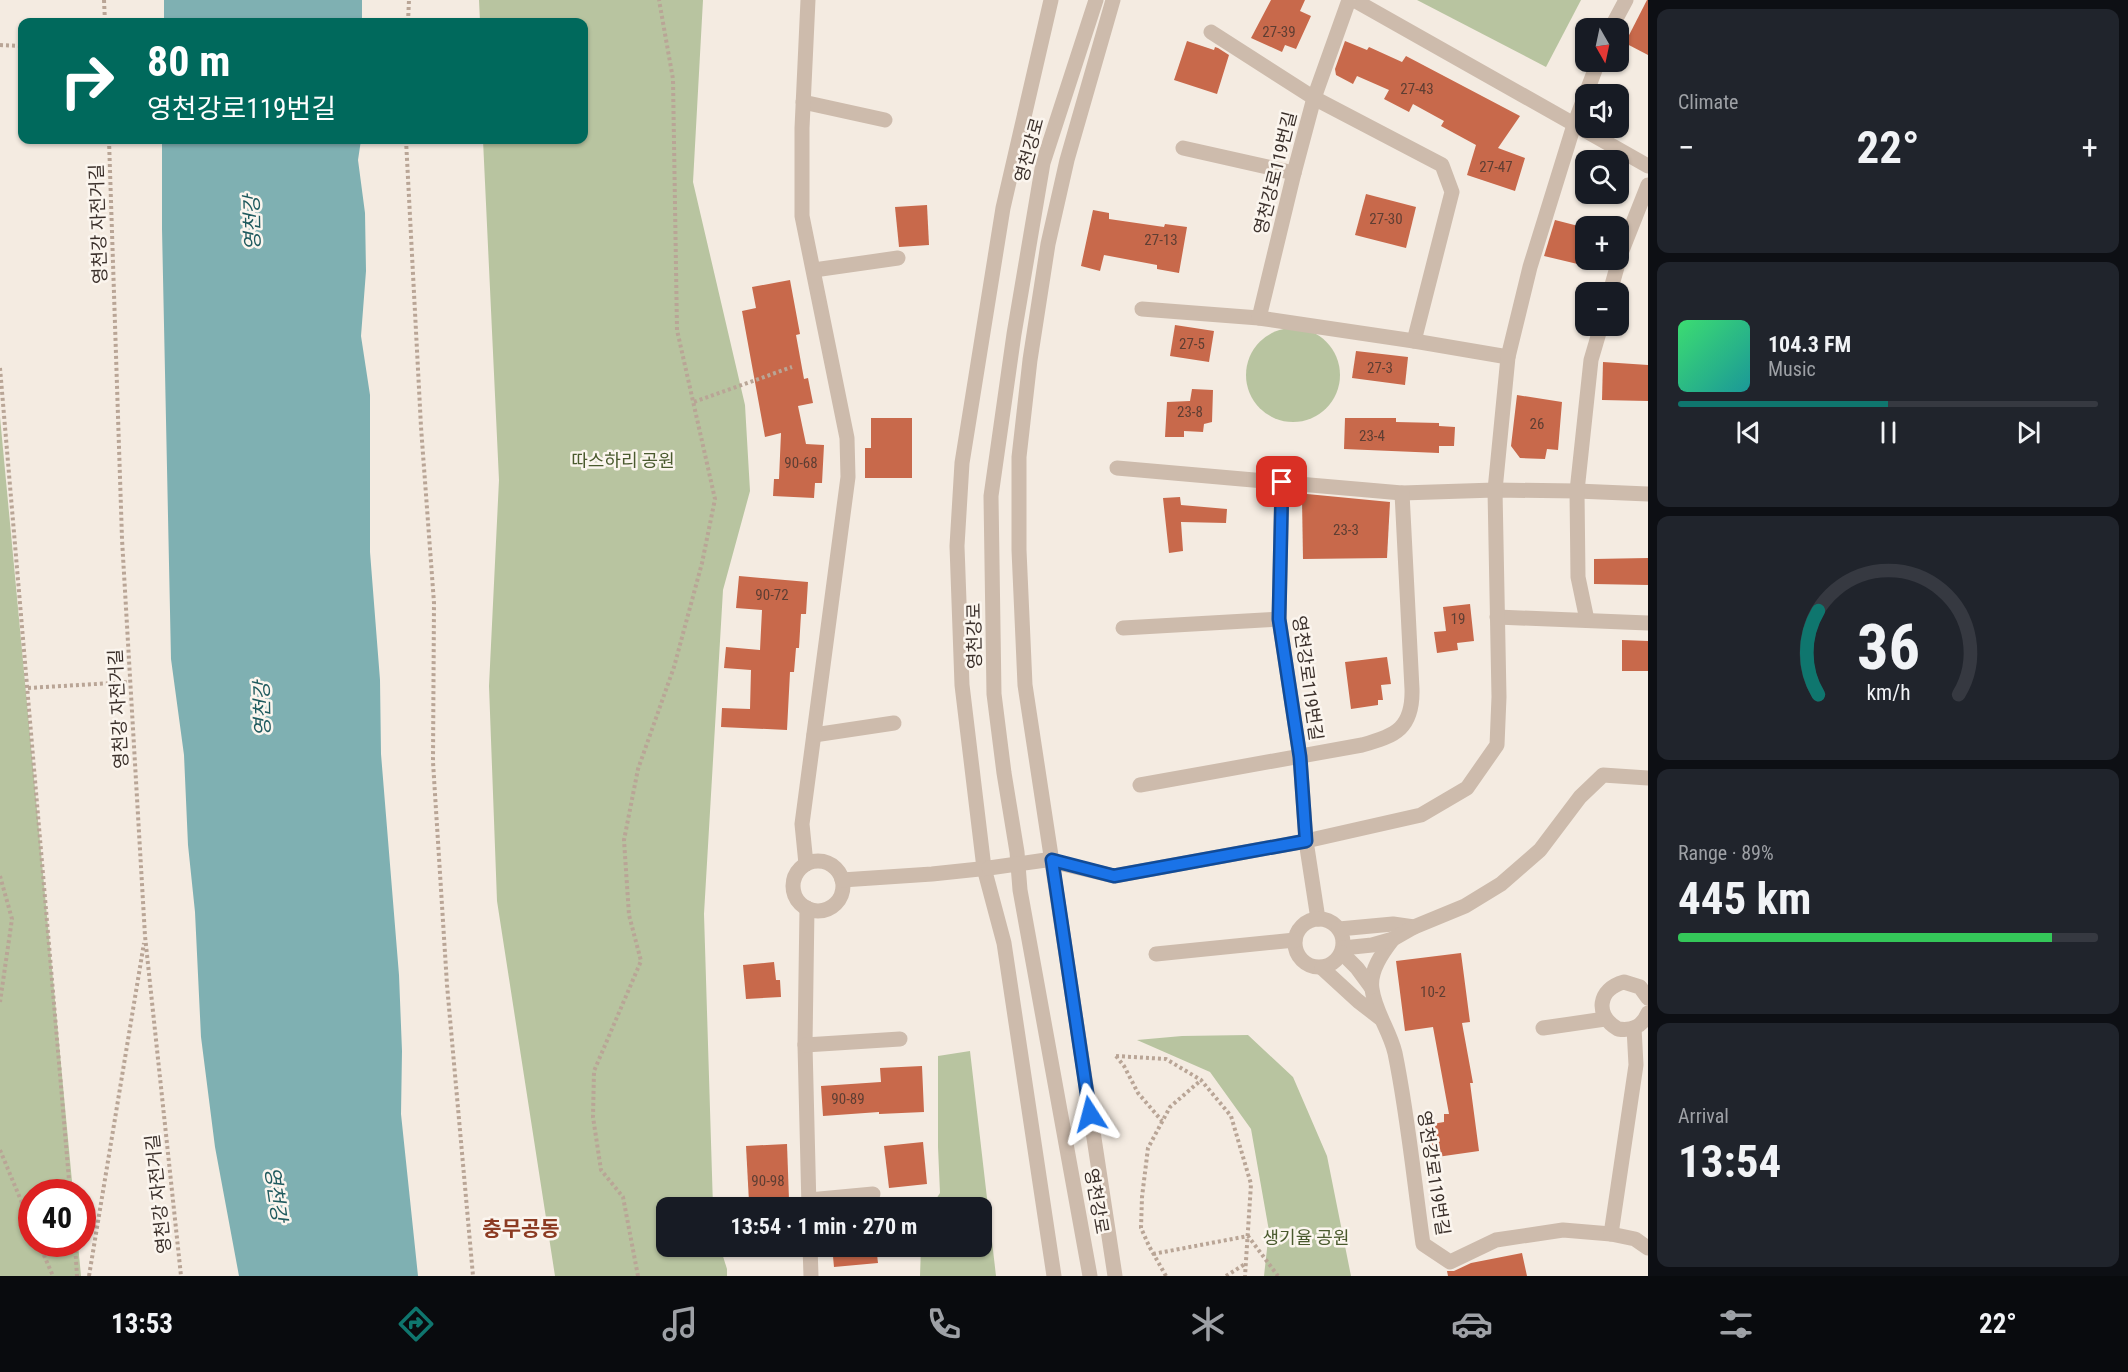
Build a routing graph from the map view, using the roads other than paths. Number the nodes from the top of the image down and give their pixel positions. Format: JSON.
{"nodes":[{"id":1,"x":808,"y":0,"type":"edge"},
{"id":2,"x":1051,"y":0,"type":"edge"},
{"id":3,"x":1096,"y":0,"type":"edge"},
{"id":4,"x":1113,"y":0,"type":"edge"},
{"id":5,"x":1348,"y":0,"type":"edge"},
{"id":6,"x":1354,"y":0,"type":"edge"},
{"id":7,"x":1626,"y":0,"type":"edge"},
{"id":8,"x":1616,"y":18,"type":"edge"},
{"id":9,"x":1211,"y":32,"type":"dead end"},
{"id":10,"x":1594,"y":72,"type":"edge"},
{"id":11,"x":1314,"y":98,"type":"junction"},
{"id":12,"x":803,"y":102,"type":"junction"},
{"id":13,"x":885,"y":120,"type":"dead end"},
{"id":14,"x":1574,"y":125,"type":"junction"},
{"id":15,"x":1183,"y":148,"type":"dead end"},
{"id":16,"x":1648,"y":166,"type":"edge"},
{"id":17,"x":1293,"y":173,"type":"junction"},
{"id":18,"x":1648,"y":185,"type":"edge"},
{"id":19,"x":898,"y":258,"type":"dead end"},
{"id":20,"x":814,"y":270,"type":"junction"},
{"id":21,"x":1613,"y":282,"type":"edge"},
{"id":22,"x":1142,"y":309,"type":"dead end"},
{"id":23,"x":1259,"y":318,"type":"junction"},
{"id":24,"x":1598,"y":336,"type":"edge"},
{"id":25,"x":1414,"y":341,"type":"junction"},
{"id":26,"x":1508,"y":357,"type":"junction"},
{"id":27,"x":1117,"y":468,"type":"dead end"},
{"id":28,"x":1282,"y":482,"type":"junction"},
{"id":29,"x":1495,"y":490,"type":"junction"},
{"id":30,"x":1577,"y":491,"type":"junction"},
{"id":31,"x":1402,"y":493,"type":"junction"},
{"id":32,"x":1648,"y":494,"type":"edge"},
{"id":33,"x":1497,"y":617,"type":"junction"},
{"id":34,"x":1279,"y":619,"type":"junction"},
{"id":35,"x":1587,"y":620,"type":"junction"},
{"id":36,"x":1648,"y":624,"type":"edge"},
{"id":37,"x":1123,"y":628,"type":"dead end"},
{"id":38,"x":894,"y":723,"type":"dead end"},
{"id":39,"x":814,"y":735,"type":"junction"},
{"id":40,"x":1300,"y":757,"type":"junction"},
{"id":41,"x":1648,"y":778,"type":"edge"},
{"id":42,"x":1140,"y":784,"type":"dead end"},
{"id":43,"x":1306,"y":841,"type":"junction"},
{"id":44,"x":1049,"y":860,"type":"junction"},
{"id":45,"x":806,"y":864,"type":"junction"},
{"id":46,"x":987,"y":868,"type":"junction"},
{"id":47,"x":842,"y":880,"type":"junction"},
{"id":48,"x":807,"y":908,"type":"junction"},
{"id":49,"x":1318,"y":919,"type":"junction"},
{"id":50,"x":1414,"y":927,"type":"junction"},
{"id":51,"x":1339,"y":929,"type":"junction"},
{"id":52,"x":1393,"y":939,"type":"junction"},
{"id":53,"x":1295,"y":940,"type":"junction"},
{"id":54,"x":1343,"y":950,"type":"junction"},
{"id":55,"x":1156,"y":954,"type":"dead end"},
{"id":56,"x":1322,"y":968,"type":"junction"},
{"id":57,"x":1371,"y":987,"type":"junction"},
{"id":58,"x":1648,"y":998,"type":"edge"},
{"id":59,"x":1648,"y":1014,"type":"edge"},
{"id":60,"x":1380,"y":1018,"type":"junction"},
{"id":61,"x":1605,"y":1018,"type":"junction"},
{"id":62,"x":1543,"y":1028,"type":"dead end"},
{"id":63,"x":1635,"y":1028,"type":"junction"},
{"id":64,"x":900,"y":1039,"type":"dead end"},
{"id":65,"x":805,"y":1045,"type":"junction"},
{"id":66,"x":873,"y":1194,"type":"dead end"},
{"id":67,"x":809,"y":1197,"type":"edge"},
{"id":68,"x":854,"y":1197,"type":"edge"},
{"id":69,"x":1611,"y":1234,"type":"junction"},
{"id":70,"x":1648,"y":1248,"type":"edge"},
{"id":71,"x":810,"y":1257,"type":"edge"},
{"id":72,"x":811,"y":1276,"type":"edge"},
{"id":73,"x":1054,"y":1276,"type":"edge"},
{"id":74,"x":1090,"y":1276,"type":"edge"},
{"id":75,"x":1115,"y":1276,"type":"edge"}],
"edges":[{"from":1,"to":12,"type":"street"},
{"from":2,"to":46,"type":"street","name":"영천강로"},
{"from":3,"to":74,"type":"street","name":"영천강로"},
{"from":4,"to":44,"type":"street","name":"영천강로"},
{"from":5,"to":11,"type":"street"},
{"from":6,"to":14,"type":"street"},
{"from":7,"to":8,"type":"street"},
{"from":9,"to":11,"type":"street"},
{"from":10,"to":14,"type":"street"},
{"from":11,"to":17,"type":"street","name":"영천강로119번길"},
{"from":11,"to":25,"type":"street","name":"영천강로119번길"},
{"from":12,"to":13,"type":"street"},
{"from":12,"to":20,"type":"street"},
{"from":14,"to":16,"type":"street"},
{"from":14,"to":26,"type":"street"},
{"from":15,"to":17,"type":"street"},
{"from":17,"to":23,"type":"street","name":"영천강로119번길"},
{"from":18,"to":21,"type":"street"},
{"from":19,"to":20,"type":"street"},
{"from":20,"to":39,"type":"street"},
{"from":22,"to":23,"type":"street"},
{"from":23,"to":25,"type":"street"},
{"from":24,"to":30,"type":"street"},
{"from":25,"to":26,"type":"street"},
{"from":26,"to":29,"type":"street"},
{"from":27,"to":28,"type":"street"},
{"from":28,"to":31,"type":"street"},
{"from":28,"to":34,"type":"street","name":"영천강로119번길"},
{"from":29,"to":30,"type":"street"},
{"from":29,"to":31,"type":"street"},
{"from":29,"to":33,"type":"street"},
{"from":30,"to":32,"type":"street"},
{"from":30,"to":35,"type":"street"},
{"from":31,"to":40,"type":"street"},
{"from":33,"to":35,"type":"street"},
{"from":33,"to":43,"type":"street"},
{"from":34,"to":37,"type":"street"},
{"from":34,"to":40,"type":"street","name":"영천강로119번길"},
{"from":35,"to":36,"type":"street"},
{"from":38,"to":39,"type":"street"},
{"from":39,"to":45,"type":"street"},
{"from":40,"to":42,"type":"street"},
{"from":40,"to":43,"type":"street","name":"영천강로119번길"},
{"from":41,"to":50,"type":"street"},
{"from":43,"to":44,"type":"street"},
{"from":43,"to":49,"type":"street","name":"영천강로119번길"},
{"from":44,"to":46,"type":"street","bridge":true},
{"from":44,"to":75,"type":"street","name":"영천강로"},
{"from":45,"to":47,"type":"street"},
{"from":45,"to":48,"type":"street"},
{"from":46,"to":47,"type":"street"},
{"from":46,"to":73,"type":"street","name":"영천강로"},
{"from":47,"to":48,"type":"street"},
{"from":48,"to":65,"type":"street"},
{"from":49,"to":51,"type":"street"},
{"from":49,"to":53,"type":"street"},
{"from":50,"to":51,"type":"street"},
{"from":50,"to":52,"type":"street"},
{"from":51,"to":54,"type":"street"},
{"from":52,"to":54,"type":"street"},
{"from":52,"to":57,"type":"street"},
{"from":53,"to":55,"type":"street"},
{"from":53,"to":56,"type":"street"},
{"from":54,"to":56,"type":"street"},
{"from":54,"to":57,"type":"street","name":"영천강로119번길"},
{"from":56,"to":60,"type":"street","name":"영천강로119번길"},
{"from":57,"to":60,"type":"street","name":"영천강로119번길"},
{"from":58,"to":61,"type":"street"},
{"from":59,"to":63,"type":"street"},
{"from":60,"to":69,"type":"street","name":"영천강로119번길"},
{"from":61,"to":62,"type":"street"},
{"from":61,"to":63,"type":"street"},
{"from":63,"to":69,"type":"street"},
{"from":64,"to":65,"type":"street"},
{"from":65,"to":67,"type":"street"},
{"from":66,"to":68,"type":"street"},
{"from":69,"to":70,"type":"street","name":"영천강로119번길"},
{"from":71,"to":72,"type":"street"}]}
